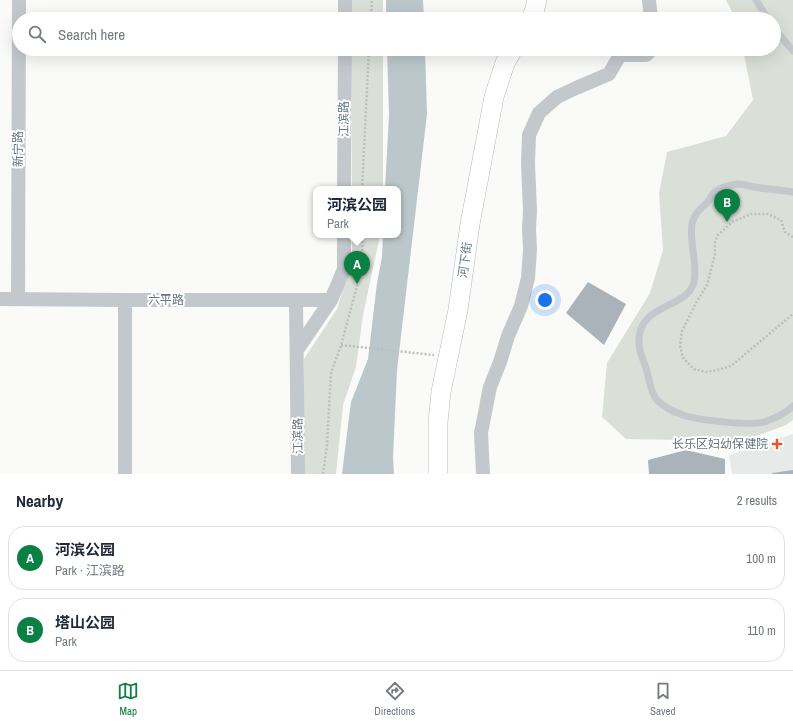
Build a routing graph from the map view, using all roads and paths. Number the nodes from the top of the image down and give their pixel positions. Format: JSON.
{"nodes":[{"id":1,"x":19,"y":0,"type":"edge"},
{"id":2,"x":345,"y":0,"type":"edge"},
{"id":3,"x":372,"y":0,"type":"edge"},
{"id":4,"x":537,"y":0,"type":"edge"},
{"id":5,"x":650,"y":0,"type":"edge"},
{"id":6,"x":756,"y":0,"type":"edge"},
{"id":7,"x":19,"y":12,"type":"edge"},
{"id":8,"x":345,"y":12,"type":"edge"},
{"id":9,"x":371,"y":12,"type":"edge"},
{"id":10,"x":534,"y":12,"type":"edge"},
{"id":11,"x":651,"y":12,"type":"edge"},
{"id":12,"x":764,"y":12,"type":"edge"},
{"id":13,"x":781,"y":36,"type":"edge"},
{"id":14,"x":793,"y":51,"type":"edge"},
{"id":15,"x":19,"y":56,"type":"edge"},
{"id":16,"x":344,"y":56,"type":"edge"},
{"id":17,"x":369,"y":56,"type":"edge"},
{"id":18,"x":509,"y":56,"type":"edge"},
{"id":19,"x":619,"y":56,"type":"edge"},
{"id":20,"x":344,"y":186,"type":"edge"},
{"id":21,"x":362,"y":186,"type":"edge"},
{"id":22,"x":793,"y":192,"type":"edge"},
{"id":23,"x":793,"y":237,"type":"edge"},
{"id":24,"x":344,"y":238,"type":"edge"},
{"id":25,"x":362,"y":238,"type":"edge"},
{"id":26,"x":0,"y":298,"type":"edge"},
{"id":27,"x":18,"y":299,"type":"junction"},
{"id":28,"x":125,"y":300,"type":"junction"},
{"id":29,"x":332,"y":300,"type":"junction"},
{"id":30,"x":296,"y":301,"type":"junction"},
{"id":31,"x":793,"y":314,"type":"edge"},
{"id":32,"x":340,"y":345,"type":"junction"},
{"id":33,"x":297,"y":350,"type":"junction"},
{"id":34,"x":449,"y":357,"type":"junction"},
{"id":35,"x":793,"y":406,"type":"edge"},
{"id":36,"x":125,"y":474,"type":"edge"},
{"id":37,"x":298,"y":474,"type":"edge"},
{"id":38,"x":323,"y":474,"type":"edge"},
{"id":39,"x":438,"y":474,"type":"edge"},
{"id":40,"x":483,"y":474,"type":"edge"}],
"edges":[{"from":1,"to":7,"type":"street","name":"新宁路"},
{"from":2,"to":8,"type":"street"},
{"from":3,"to":9,"type":"path"},
{"from":4,"to":10,"type":"street"},
{"from":5,"to":11,"type":"street"},
{"from":6,"to":12,"type":"lane"},
{"from":13,"to":14,"type":"lane"},
{"from":15,"to":27,"type":"street","name":"新宁路"},
{"from":16,"to":20,"type":"street","name":"江滨路"},
{"from":17,"to":21,"type":"path"},
{"from":18,"to":34,"type":"street","name":"河下街"},
{"from":19,"to":40,"type":"street"},
{"from":22,"to":35,"type":"lane"},
{"from":23,"to":31,"type":"path"},
{"from":24,"to":29,"type":"street"},
{"from":25,"to":32,"type":"path"},
{"from":26,"to":27,"type":"street","name":"六平路"},
{"from":27,"to":28,"type":"street","name":"六平路"},
{"from":28,"to":30,"type":"street","name":"六平路"},
{"from":28,"to":36,"type":"street"},
{"from":29,"to":30,"type":"street","name":"六平路"},
{"from":29,"to":33,"type":"street"},
{"from":30,"to":33,"type":"street","name":"江滨路"},
{"from":32,"to":34,"type":"path"},
{"from":32,"to":38,"type":"path"},
{"from":33,"to":37,"type":"street","name":"江滨路"},
{"from":34,"to":39,"type":"street","name":"河下街"}]}
